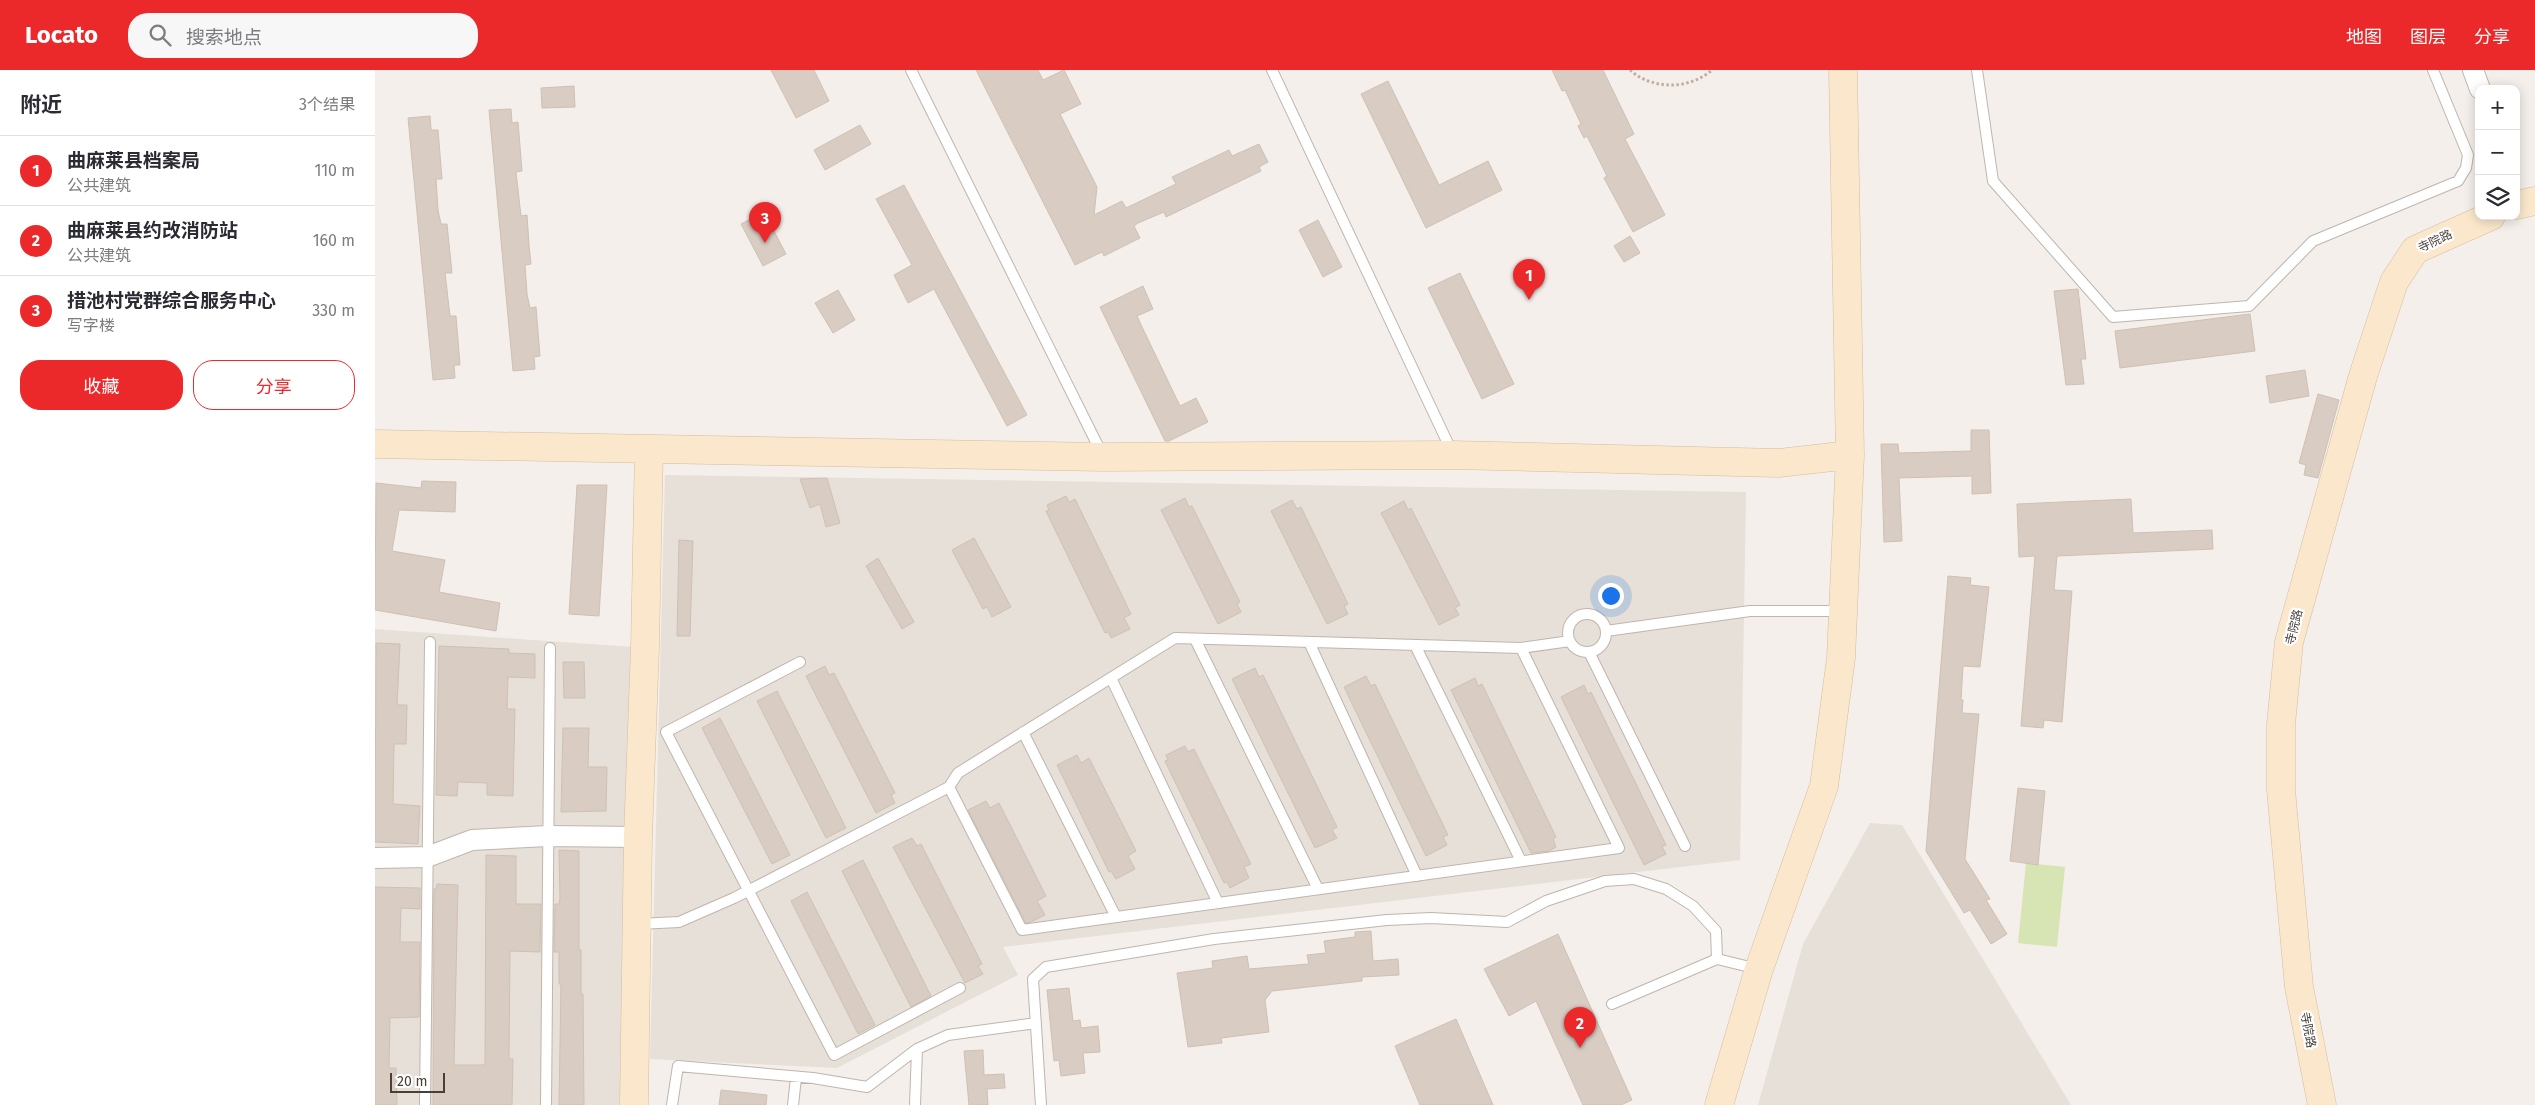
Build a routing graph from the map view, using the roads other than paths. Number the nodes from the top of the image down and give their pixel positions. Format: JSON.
{"nodes":[{"id":1,"x":911,"y":70,"type":"edge"},
{"id":2,"x":1273,"y":70,"type":"edge"},
{"id":3,"x":1843,"y":70,"type":"edge"},
{"id":4,"x":1977,"y":70,"type":"edge"},
{"id":5,"x":2433,"y":70,"type":"edge"},
{"id":6,"x":2473,"y":70,"type":"edge"},
{"id":7,"x":2479,"y":85,"type":"edge"},
{"id":8,"x":2482,"y":220,"type":"edge"},
{"id":9,"x":375,"y":444,"type":"edge"},
{"id":10,"x":649,"y":449,"type":"junction"},
{"id":11,"x":1453,"y":455,"type":"junction"},
{"id":12,"x":1850,"y":455,"type":"junction"},
{"id":13,"x":1104,"y":457,"type":"junction"},
{"id":14,"x":1843,"y":611,"type":"junction"},
{"id":15,"x":1606,"y":630,"type":"junction"},
{"id":16,"x":1195,"y":639,"type":"junction"},
{"id":17,"x":1570,"y":641,"type":"junction"},
{"id":18,"x":430,"y":642,"type":"dead end"},
{"id":19,"x":1309,"y":642,"type":"junction"},
{"id":20,"x":1415,"y":645,"type":"junction"},
{"id":21,"x":550,"y":648,"type":"dead end"},
{"id":22,"x":1521,"y":648,"type":"junction"},
{"id":23,"x":1589,"y":652,"type":"junction"},
{"id":24,"x":800,"y":662,"type":"dead end"},
{"id":25,"x":1111,"y":678,"type":"junction"},
{"id":26,"x":1023,"y":732,"type":"junction"},
{"id":27,"x":949,"y":787,"type":"junction"},
{"id":28,"x":549,"y":836,"type":"junction"},
{"id":29,"x":638,"y":837,"type":"junction"},
{"id":30,"x":1685,"y":846,"type":"dead end"},
{"id":31,"x":427,"y":857,"type":"junction"},
{"id":32,"x":375,"y":858,"type":"edge"},
{"id":33,"x":1521,"y":861,"type":"junction"},
{"id":34,"x":1417,"y":876,"type":"junction"},
{"id":35,"x":1318,"y":889,"type":"junction"},
{"id":36,"x":748,"y":891,"type":"junction"},
{"id":37,"x":1218,"y":903,"type":"junction"},
{"id":38,"x":1115,"y":917,"type":"junction"},
{"id":39,"x":638,"y":924,"type":"junction"},
{"id":40,"x":1717,"y":959,"type":"junction"},
{"id":41,"x":1759,"y":969,"type":"junction"},
{"id":42,"x":960,"y":988,"type":"dead end"},
{"id":43,"x":1612,"y":1004,"type":"dead end"},
{"id":44,"x":1036,"y":1022,"type":"junction"},
{"id":45,"x":917,"y":1048,"type":"junction"},
{"id":46,"x":795,"y":1078,"type":"junction"},
{"id":47,"x":425,"y":1105,"type":"edge"},
{"id":48,"x":546,"y":1105,"type":"edge"},
{"id":49,"x":634,"y":1105,"type":"edge"},
{"id":50,"x":672,"y":1105,"type":"edge"},
{"id":51,"x":793,"y":1105,"type":"edge"},
{"id":52,"x":915,"y":1105,"type":"edge"},
{"id":53,"x":1041,"y":1105,"type":"edge"},
{"id":54,"x":1719,"y":1105,"type":"edge"},
{"id":55,"x":2322,"y":1105,"type":"edge"}],
"edges":[{"from":1,"to":13,"type":"lane"},
{"from":2,"to":11,"type":"lane"},
{"from":3,"to":12,"type":"street"},
{"from":4,"to":5,"type":"lane"},
{"from":6,"to":7,"type":"street"},
{"from":8,"to":55,"type":"street","name":"寺院路"},
{"from":9,"to":10,"type":"street"},
{"from":10,"to":13,"type":"street"},
{"from":10,"to":29,"type":"street"},
{"from":11,"to":12,"type":"street"},
{"from":11,"to":13,"type":"street"},
{"from":12,"to":14,"type":"street"},
{"from":14,"to":15,"type":"lane"},
{"from":14,"to":41,"type":"street"},
{"from":15,"to":17,"type":"lane"},
{"from":15,"to":23,"type":"lane"},
{"from":16,"to":19,"type":"lane"},
{"from":16,"to":25,"type":"lane"},
{"from":16,"to":35,"type":"lane"},
{"from":17,"to":22,"type":"lane"},
{"from":17,"to":23,"type":"lane"},
{"from":18,"to":31,"type":"lane"},
{"from":19,"to":20,"type":"lane"},
{"from":19,"to":34,"type":"lane"},
{"from":20,"to":22,"type":"lane"},
{"from":20,"to":33,"type":"lane"},
{"from":21,"to":28,"type":"lane"},
{"from":22,"to":33,"type":"lane"},
{"from":23,"to":30,"type":"lane"},
{"from":24,"to":36,"type":"lane"},
{"from":25,"to":26,"type":"lane"},
{"from":25,"to":37,"type":"lane"},
{"from":26,"to":27,"type":"lane"},
{"from":26,"to":38,"type":"lane"},
{"from":27,"to":36,"type":"lane"},
{"from":27,"to":38,"type":"lane"},
{"from":28,"to":29,"type":"street"},
{"from":28,"to":31,"type":"street"},
{"from":28,"to":48,"type":"lane"},
{"from":29,"to":39,"type":"street"},
{"from":31,"to":32,"type":"street"},
{"from":31,"to":47,"type":"lane"},
{"from":33,"to":34,"type":"lane"},
{"from":34,"to":35,"type":"lane"},
{"from":35,"to":37,"type":"lane"},
{"from":36,"to":39,"type":"lane"},
{"from":36,"to":42,"type":"lane"},
{"from":37,"to":38,"type":"lane"},
{"from":39,"to":49,"type":"street"},
{"from":40,"to":41,"type":"lane"},
{"from":40,"to":43,"type":"lane"},
{"from":40,"to":44,"type":"lane"},
{"from":41,"to":54,"type":"street"},
{"from":44,"to":45,"type":"lane"},
{"from":44,"to":53,"type":"lane"},
{"from":45,"to":46,"type":"lane"},
{"from":45,"to":52,"type":"lane"},
{"from":46,"to":50,"type":"lane"},
{"from":46,"to":51,"type":"lane"}]}
